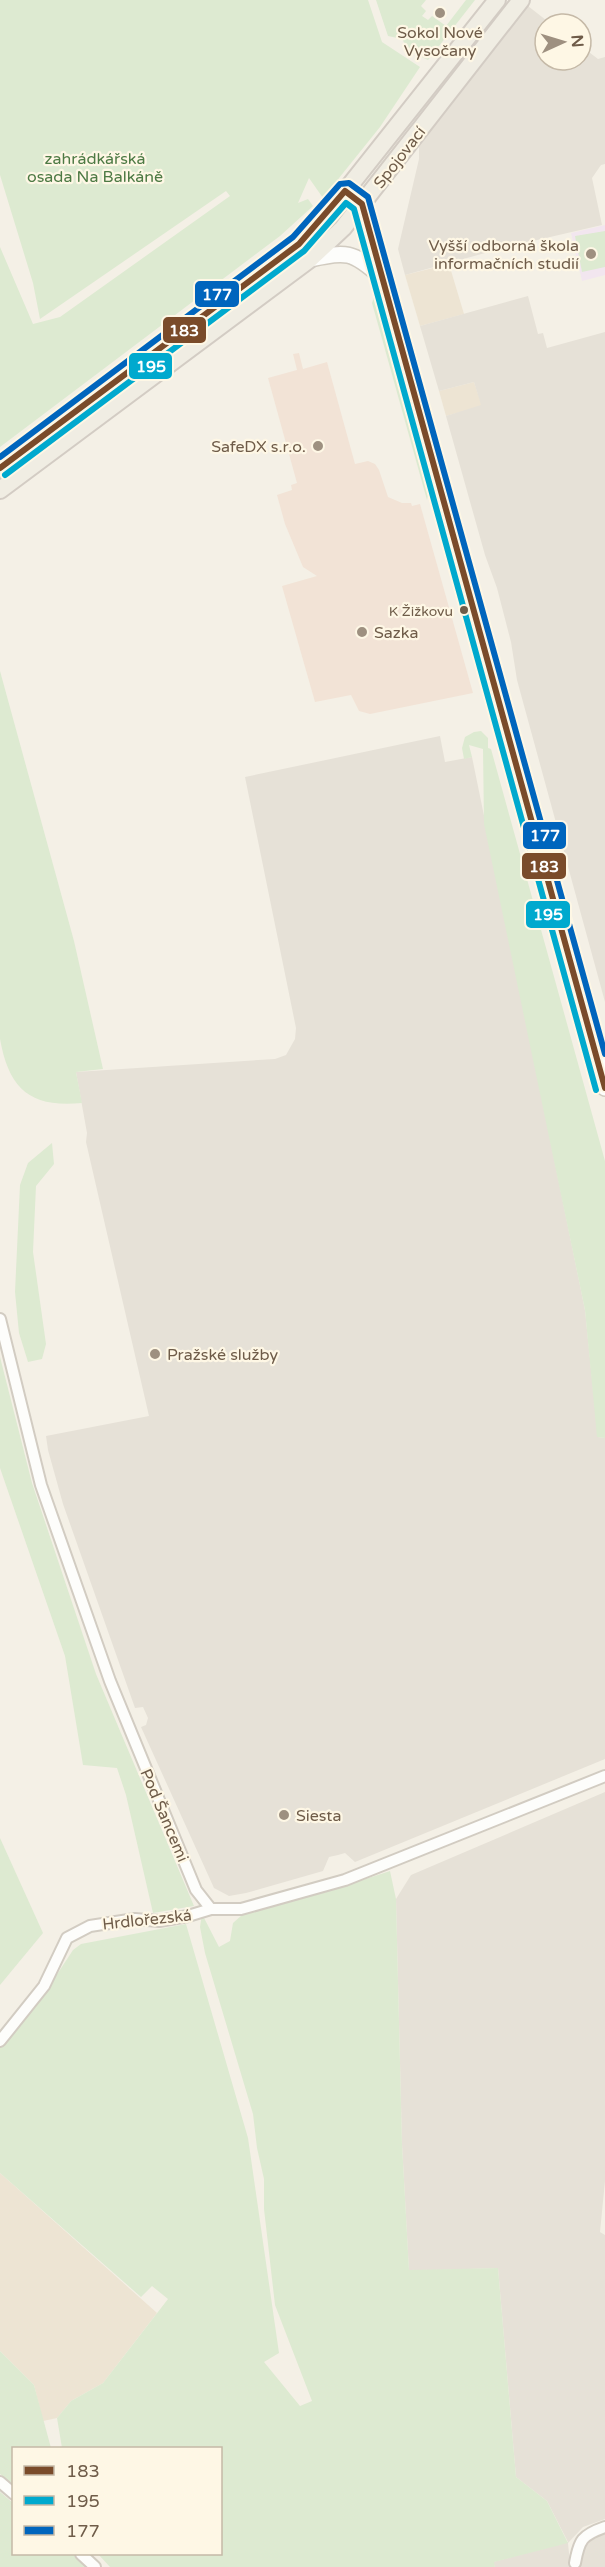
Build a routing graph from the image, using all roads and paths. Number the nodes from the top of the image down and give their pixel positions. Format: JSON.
{"nodes":[{"id":1,"x":497,"y":0,"type":"edge"},
{"id":2,"x":521,"y":0,"type":"edge"},
{"id":3,"x":345,"y":191,"type":"junction"},
{"id":4,"x":362,"y":204,"type":"junction"},
{"id":5,"x":309,"y":259,"type":"junction"},
{"id":6,"x":380,"y":276,"type":"junction"},
{"id":7,"x":0,"y":468,"type":"edge"},
{"id":8,"x":0,"y":490,"type":"edge"},
{"id":9,"x":605,"y":1088,"type":"edge"},
{"id":10,"x":0,"y":1319,"type":"edge"},
{"id":11,"x":605,"y":1776,"type":"edge"},
{"id":12,"x":211,"y":1910,"type":"junction"},
{"id":13,"x":0,"y":2042,"type":"edge"},
{"id":14,"x":0,"y":2482,"type":"edge"},
{"id":15,"x":12,"y":2492,"type":"edge"},
{"id":16,"x":605,"y":2527,"type":"edge"},
{"id":17,"x":83,"y":2555,"type":"edge"},
{"id":18,"x":575,"y":2563,"type":"dead end"},
{"id":19,"x":96,"y":2567,"type":"edge"}],
"edges":[{"from":1,"to":3,"type":"main road","name":"Spojovací"},
{"from":2,"to":4,"type":"main road","name":"Spojovací"},
{"from":3,"to":4,"type":"main road"},
{"from":3,"to":7,"type":"main road","name":"Spojovací"},
{"from":4,"to":5,"type":"main road","name":"Spojovací"},
{"from":4,"to":6,"type":"main road"},
{"from":5,"to":6,"type":"main road"},
{"from":5,"to":8,"type":"main road","name":"Spojovací"},
{"from":6,"to":9,"type":"main road"},
{"from":10,"to":12,"type":"street","name":"Pod Šancemi"},
{"from":11,"to":12,"type":"street"},
{"from":12,"to":13,"type":"street","name":"Hrdlořezská"},
{"from":14,"to":15,"type":"street"},
{"from":16,"to":18,"type":"street"},
{"from":17,"to":19,"type":"street"}]}
